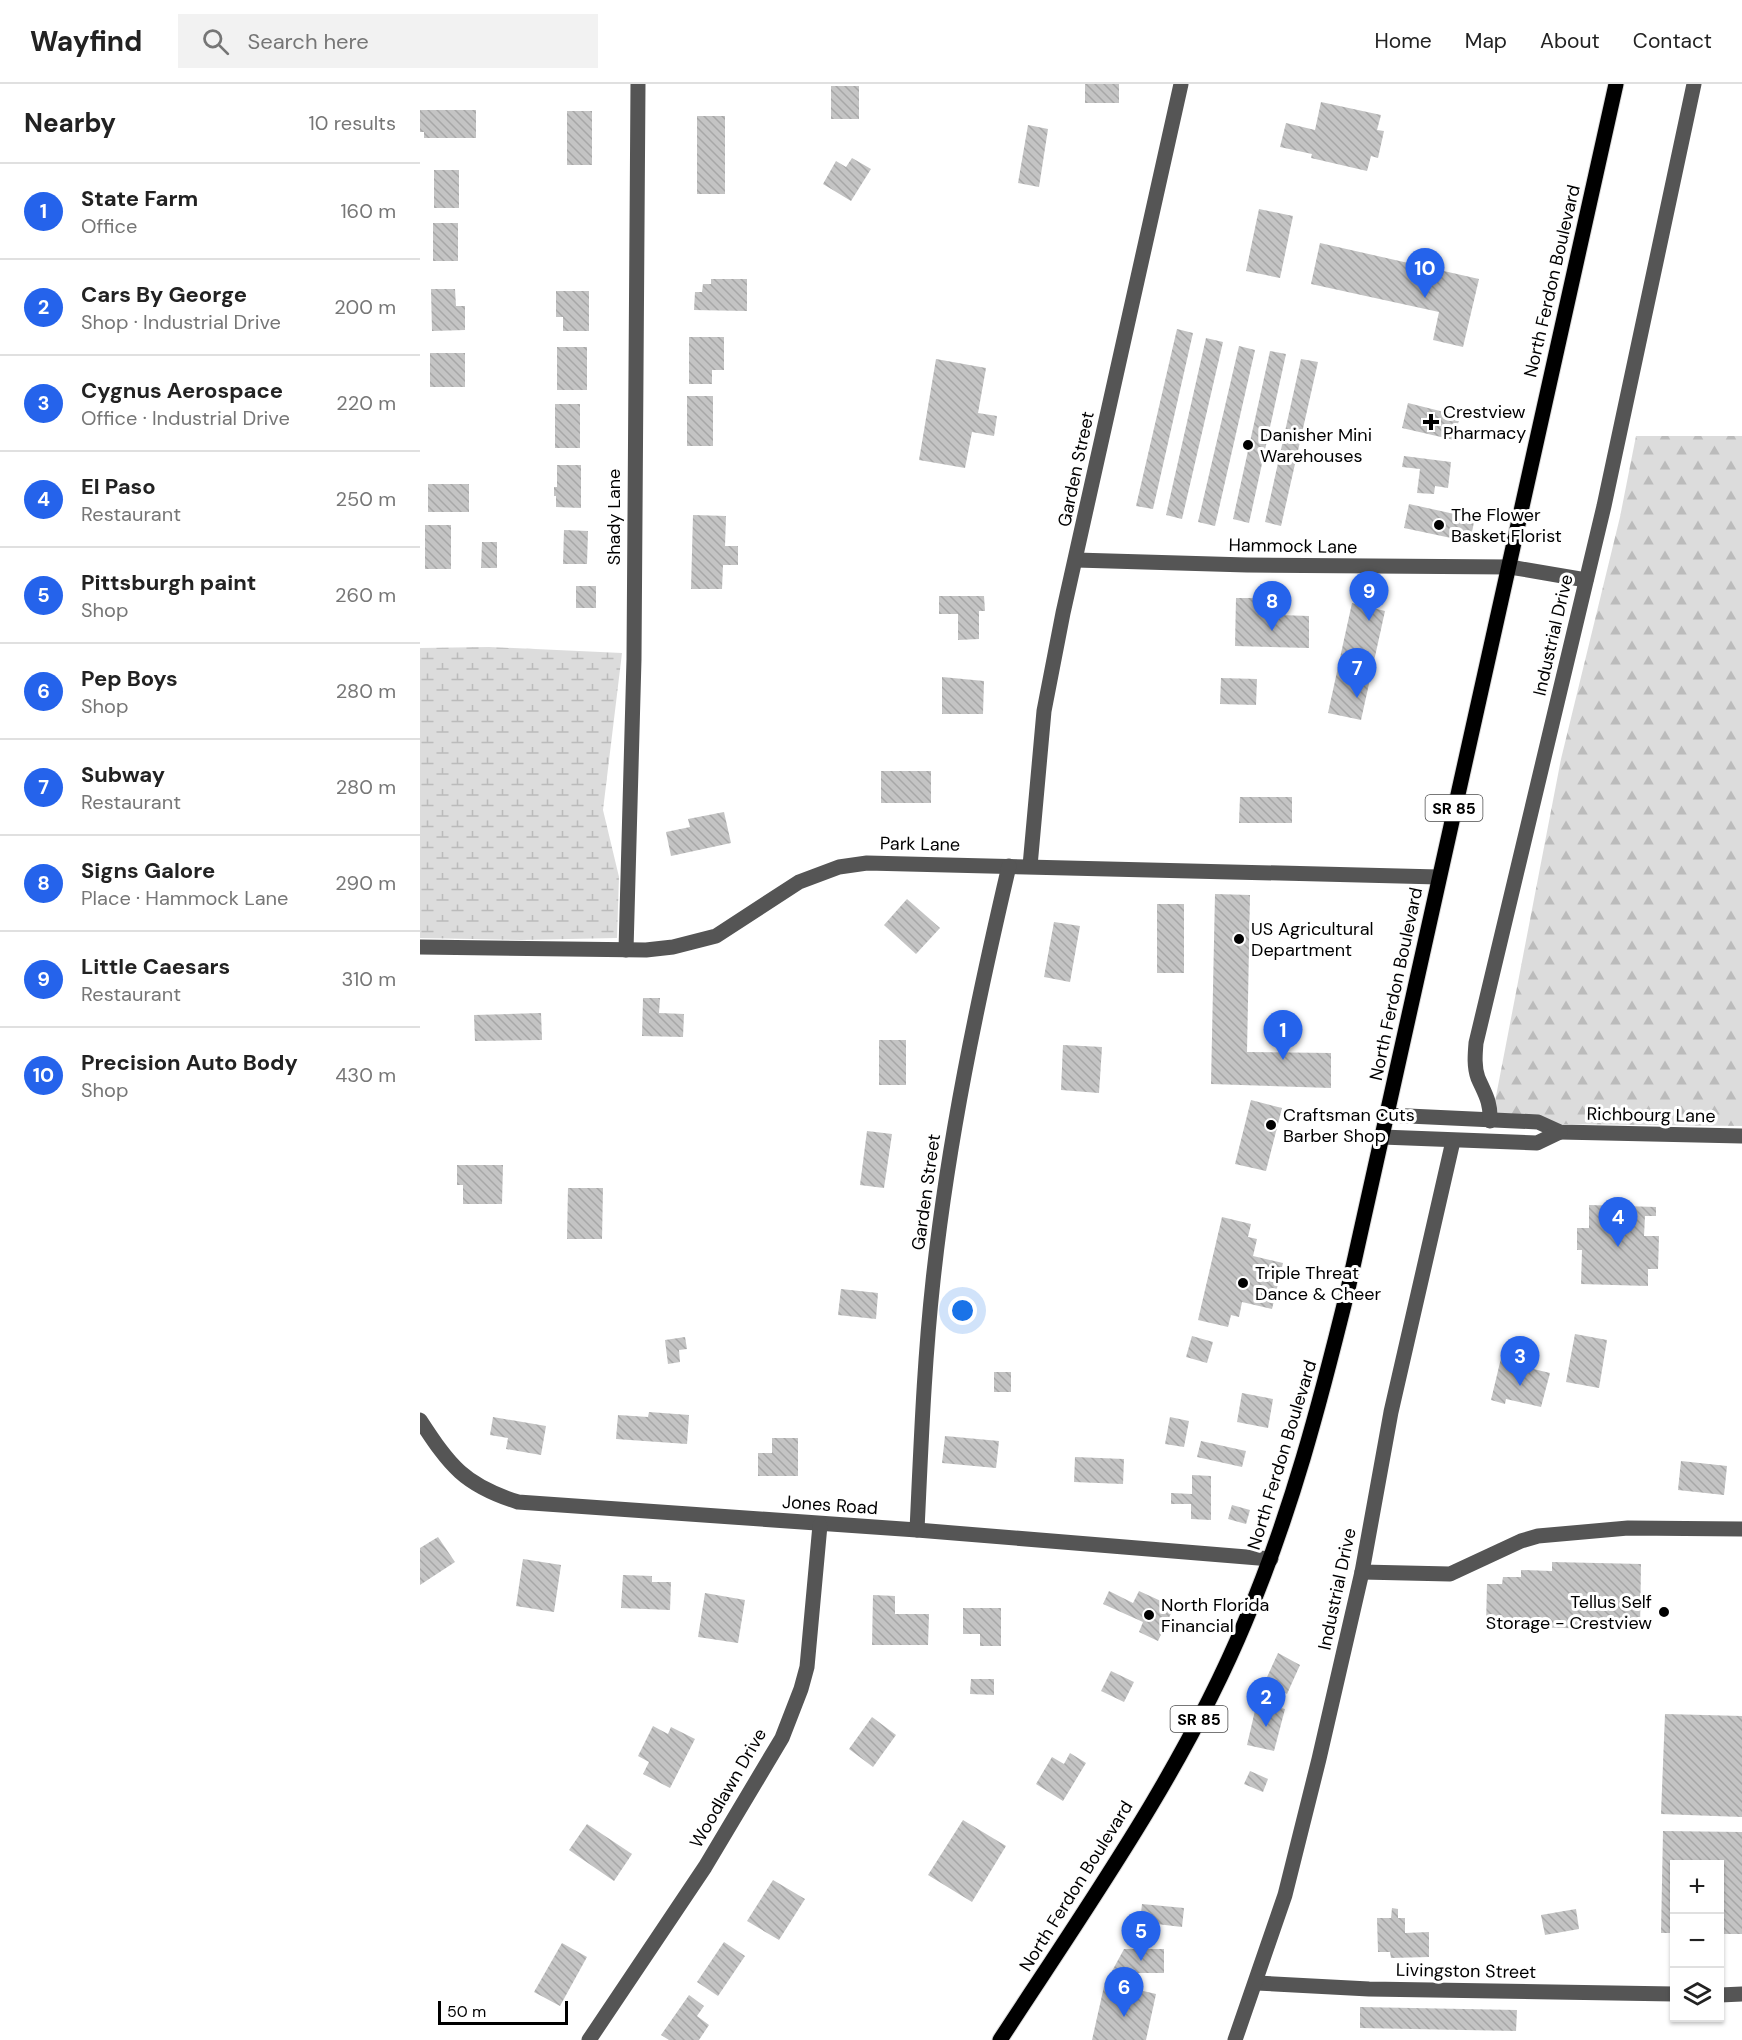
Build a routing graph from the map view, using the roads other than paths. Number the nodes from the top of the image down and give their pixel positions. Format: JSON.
{"nodes":[{"id":1,"x":638,"y":84,"type":"edge"},
{"id":2,"x":1181,"y":84,"type":"edge"},
{"id":3,"x":1616,"y":84,"type":"edge"},
{"id":4,"x":1694,"y":84,"type":"edge"},
{"id":5,"x":1076,"y":561,"type":"junction"},
{"id":6,"x":1510,"y":567,"type":"junction"},
{"id":7,"x":1586,"y":580,"type":"junction"},
{"id":8,"x":1009,"y":866,"type":"junction"},
{"id":9,"x":1030,"y":866,"type":"junction"},
{"id":10,"x":1439,"y":877,"type":"junction"},
{"id":11,"x":420,"y":947,"type":"edge"},
{"id":12,"x":626,"y":950,"type":"junction"},
{"id":13,"x":1387,"y":1115,"type":"junction"},
{"id":14,"x":1490,"y":1121,"type":"junction"},
{"id":15,"x":1560,"y":1132,"type":"junction"},
{"id":16,"x":1382,"y":1137,"type":"junction"},
{"id":17,"x":1742,"y":1137,"type":"edge"},
{"id":18,"x":1453,"y":1141,"type":"junction"},
{"id":19,"x":420,"y":1420,"type":"edge"},
{"id":20,"x":820,"y":1525,"type":"junction"},
{"id":21,"x":1742,"y":1529,"type":"edge"},
{"id":22,"x":917,"y":1530,"type":"junction"},
{"id":23,"x":1271,"y":1559,"type":"junction"},
{"id":24,"x":1362,"y":1572,"type":"junction"},
{"id":25,"x":1257,"y":1983,"type":"junction"},
{"id":26,"x":1670,"y":1994,"type":"edge"},
{"id":27,"x":1742,"y":1994,"type":"edge"},
{"id":28,"x":1724,"y":1995,"type":"edge"},
{"id":29,"x":589,"y":2040,"type":"edge"},
{"id":30,"x":1000,"y":2040,"type":"edge"},
{"id":31,"x":1235,"y":2040,"type":"edge"}],
"edges":[{"from":1,"to":12,"type":"street","name":"Shady Lane"},
{"from":2,"to":5,"type":"street","name":"Garden Street"},
{"from":3,"to":6,"type":"main road","name":"North Ferdon Boulevard","number":"SR 85"},
{"from":4,"to":7,"type":"street","name":"Industrial Drive"},
{"from":5,"to":6,"type":"street","name":"Hammock Lane"},
{"from":5,"to":9,"type":"street","name":"Garden Street"},
{"from":6,"to":7,"type":"street","name":"Hammock Lane"},
{"from":6,"to":10,"type":"main road","name":"North Ferdon Boulevard","number":"SR 85"},
{"from":7,"to":14,"type":"street","name":"Industrial Drive"},
{"from":8,"to":9,"type":"street","name":"Park Lane"},
{"from":8,"to":12,"type":"street","name":"Park Lane"},
{"from":8,"to":22,"type":"street","name":"Garden Street"},
{"from":9,"to":10,"type":"street","name":"Park Lane"},
{"from":10,"to":13,"type":"main road","name":"North Ferdon Boulevard","number":"SR 85"},
{"from":11,"to":12,"type":"street","name":"Park Lane"},
{"from":13,"to":14,"type":"street","name":"Richbourg Lane"},
{"from":13,"to":16,"type":"main road","name":"North Ferdon Boulevard","number":"SR 85"},
{"from":14,"to":15,"type":"street","name":"Richbourg Lane"},
{"from":15,"to":17,"type":"street","name":"Richbourg Lane"},
{"from":15,"to":18,"type":"street","name":"Richbourg Lane"},
{"from":16,"to":18,"type":"street","name":"Richbourg Lane"},
{"from":16,"to":23,"type":"main road","name":"North Ferdon Boulevard","number":"SR 85"},
{"from":18,"to":24,"type":"street","name":"Industrial Drive"},
{"from":19,"to":20,"type":"street","name":"Jones Road"},
{"from":20,"to":22,"type":"street","name":"Jones Road"},
{"from":20,"to":29,"type":"street","name":"Woodlawn Drive"},
{"from":21,"to":24,"type":"street"},
{"from":22,"to":23,"type":"street","name":"Jones Road"},
{"from":23,"to":30,"type":"main road","name":"North Ferdon Boulevard","number":"SR 85"},
{"from":24,"to":25,"type":"street","name":"Industrial Drive"},
{"from":25,"to":26,"type":"street","name":"Livingston Street"},
{"from":25,"to":31,"type":"street","name":"Industrial Drive"},
{"from":27,"to":28,"type":"street"}]}
